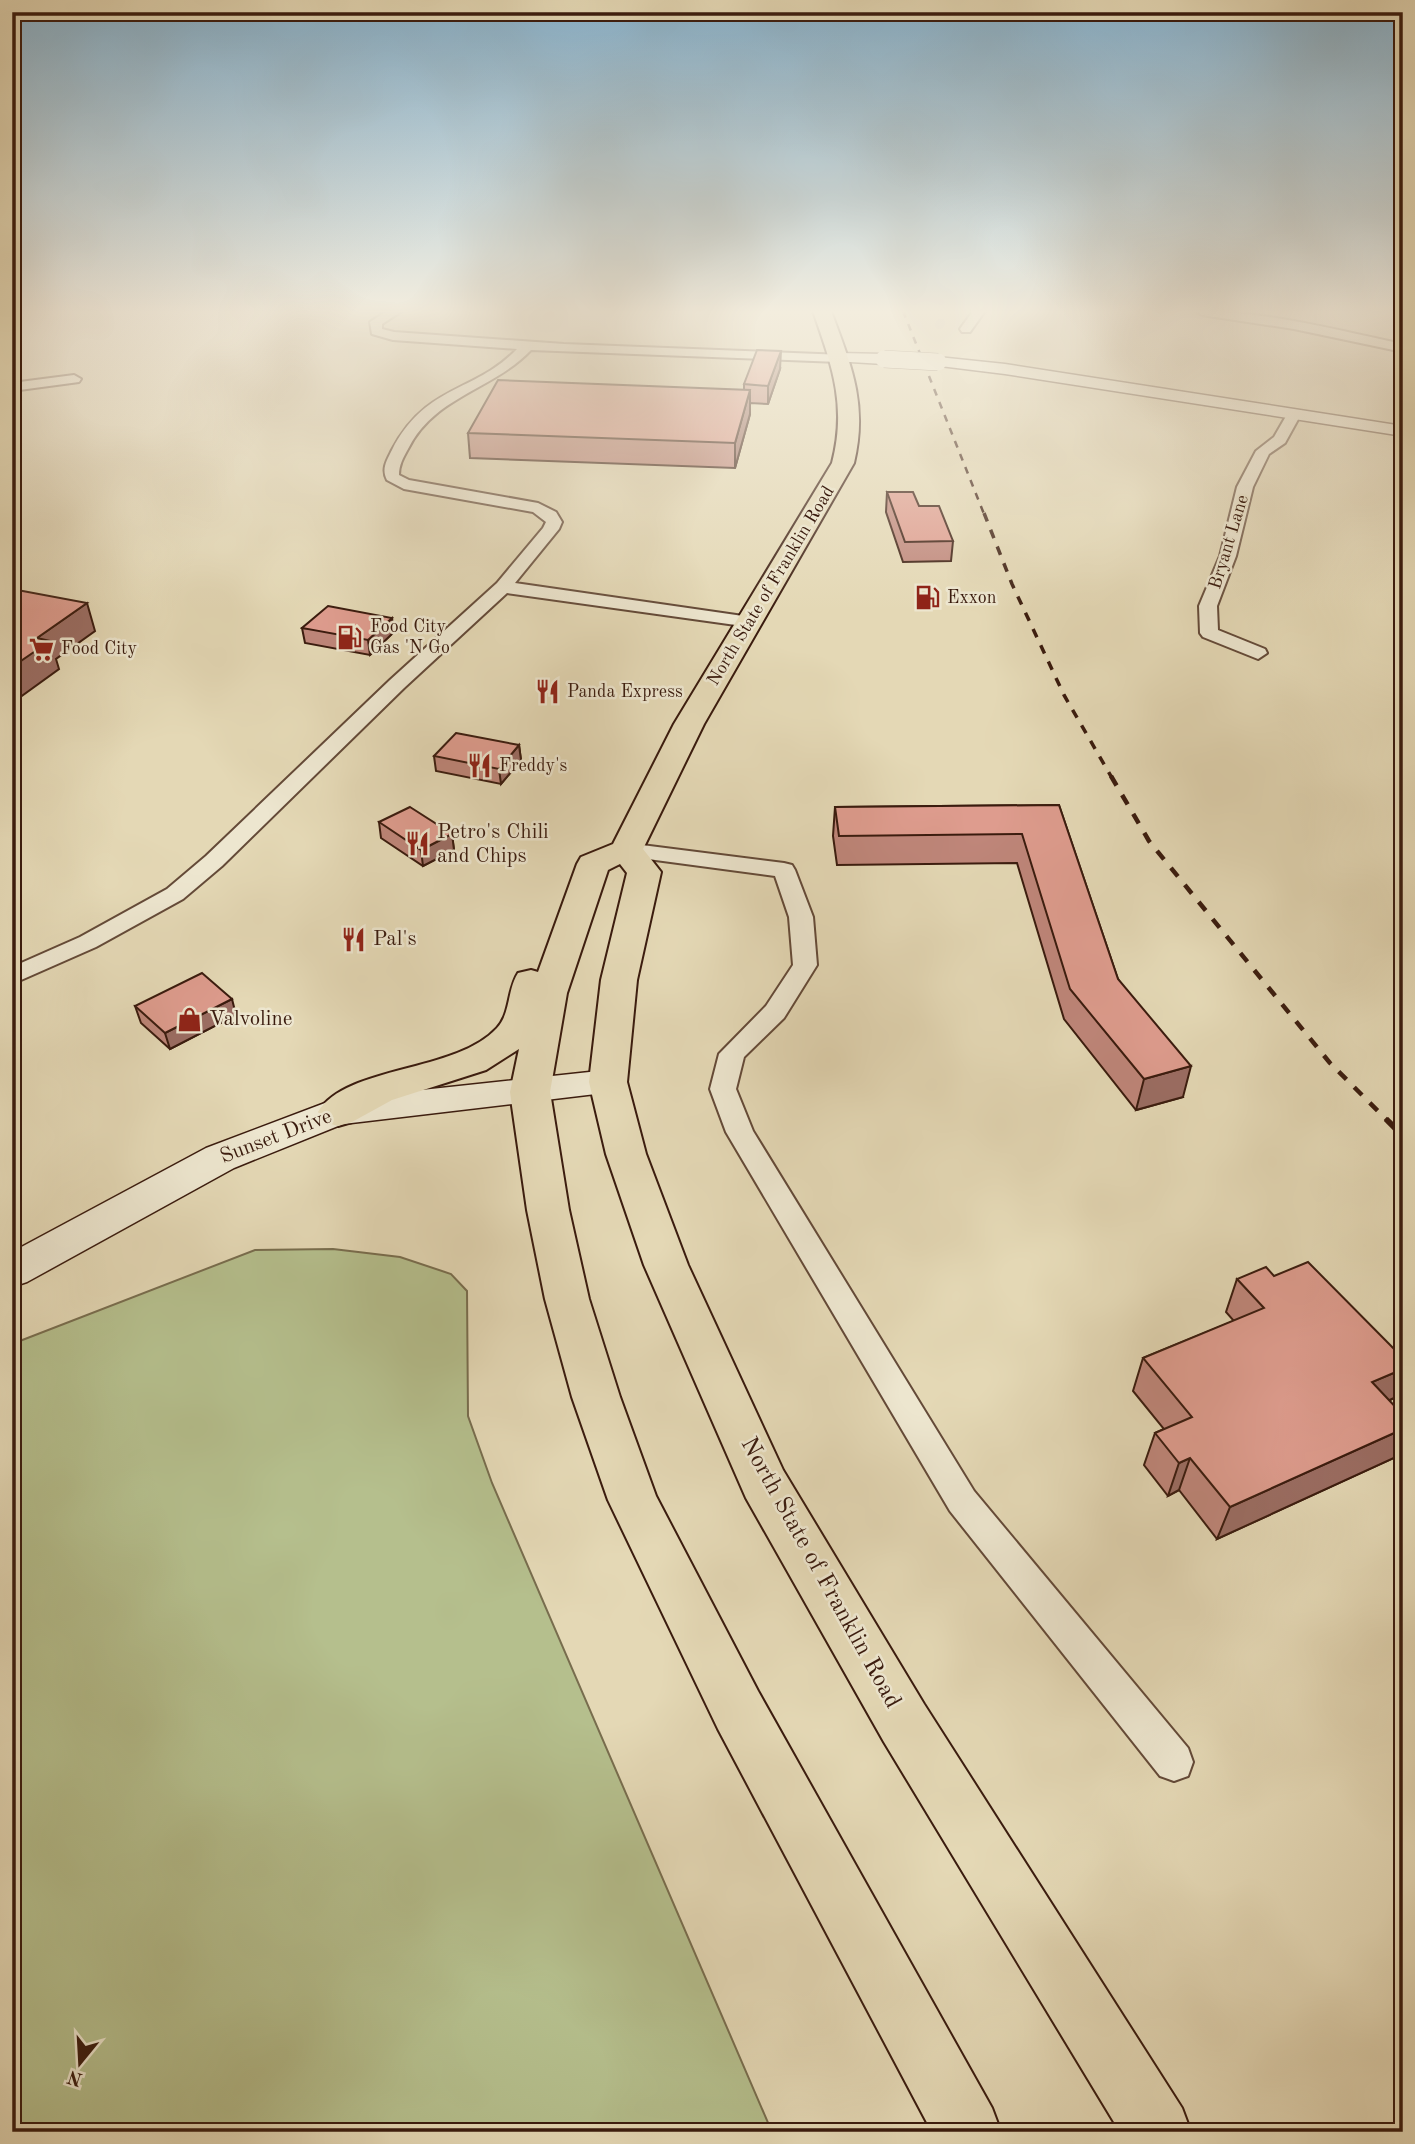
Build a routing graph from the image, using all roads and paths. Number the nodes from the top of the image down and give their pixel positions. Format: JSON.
{"nodes":[{"id":1,"x":429,"y":411,"type":"edge"},
{"id":2,"x":851,"y":411,"type":"edge"},
{"id":3,"x":1241,"y":411,"type":"edge"},
{"id":4,"x":1291,"y":420,"type":"junction"},
{"id":5,"x":1400,"y":427,"type":"edge"},
{"id":6,"x":503,"y":587,"type":"junction"},
{"id":7,"x":750,"y":622,"type":"junction"},
{"id":8,"x":1258,"y":653,"type":"dead end"},
{"id":9,"x":626,"y":850,"type":"junction"},
{"id":10,"x":577,"y":909,"type":"junction"},
{"id":11,"x":12,"y":976,"type":"edge"},
{"id":12,"x":608,"y":1082,"type":"junction"},
{"id":13,"x":530,"y":1092,"type":"junction"},
{"id":14,"x":338,"y":1112,"type":"junction"},
{"id":15,"x":12,"y":1270,"type":"edge"},
{"id":16,"x":1174,"y":1762,"type":"dead end"},
{"id":17,"x":968,"y":2132,"type":"edge"},
{"id":18,"x":1158,"y":2132,"type":"edge"}],
"edges":[{"from":1,"to":6,"type":"street"},
{"from":2,"to":7,"type":"highway","name":"North State of Franklin Road"},
{"from":3,"to":4,"type":"street","bridge":true},
{"from":4,"to":5,"type":"street"},
{"from":4,"to":8,"type":"street","name":"Bryant Lane"},
{"from":6,"to":7,"type":"street"},
{"from":6,"to":11,"type":"street"},
{"from":7,"to":9,"type":"highway","name":"North State of Franklin Road"},
{"from":9,"to":10,"type":"highway"},
{"from":9,"to":12,"type":"highway","name":"North State of Franklin Road"},
{"from":9,"to":16,"type":"street"},
{"from":10,"to":13,"type":"highway"},
{"from":10,"to":14,"type":"highway"},
{"from":12,"to":13,"type":"main road","name":"Sunset Drive"},
{"from":12,"to":18,"type":"highway","name":"North State of Franklin Road"},
{"from":13,"to":14,"type":"main road","name":"Sunset Drive"},
{"from":13,"to":17,"type":"highway"},
{"from":14,"to":15,"type":"main road","name":"Sunset Drive"}]}
